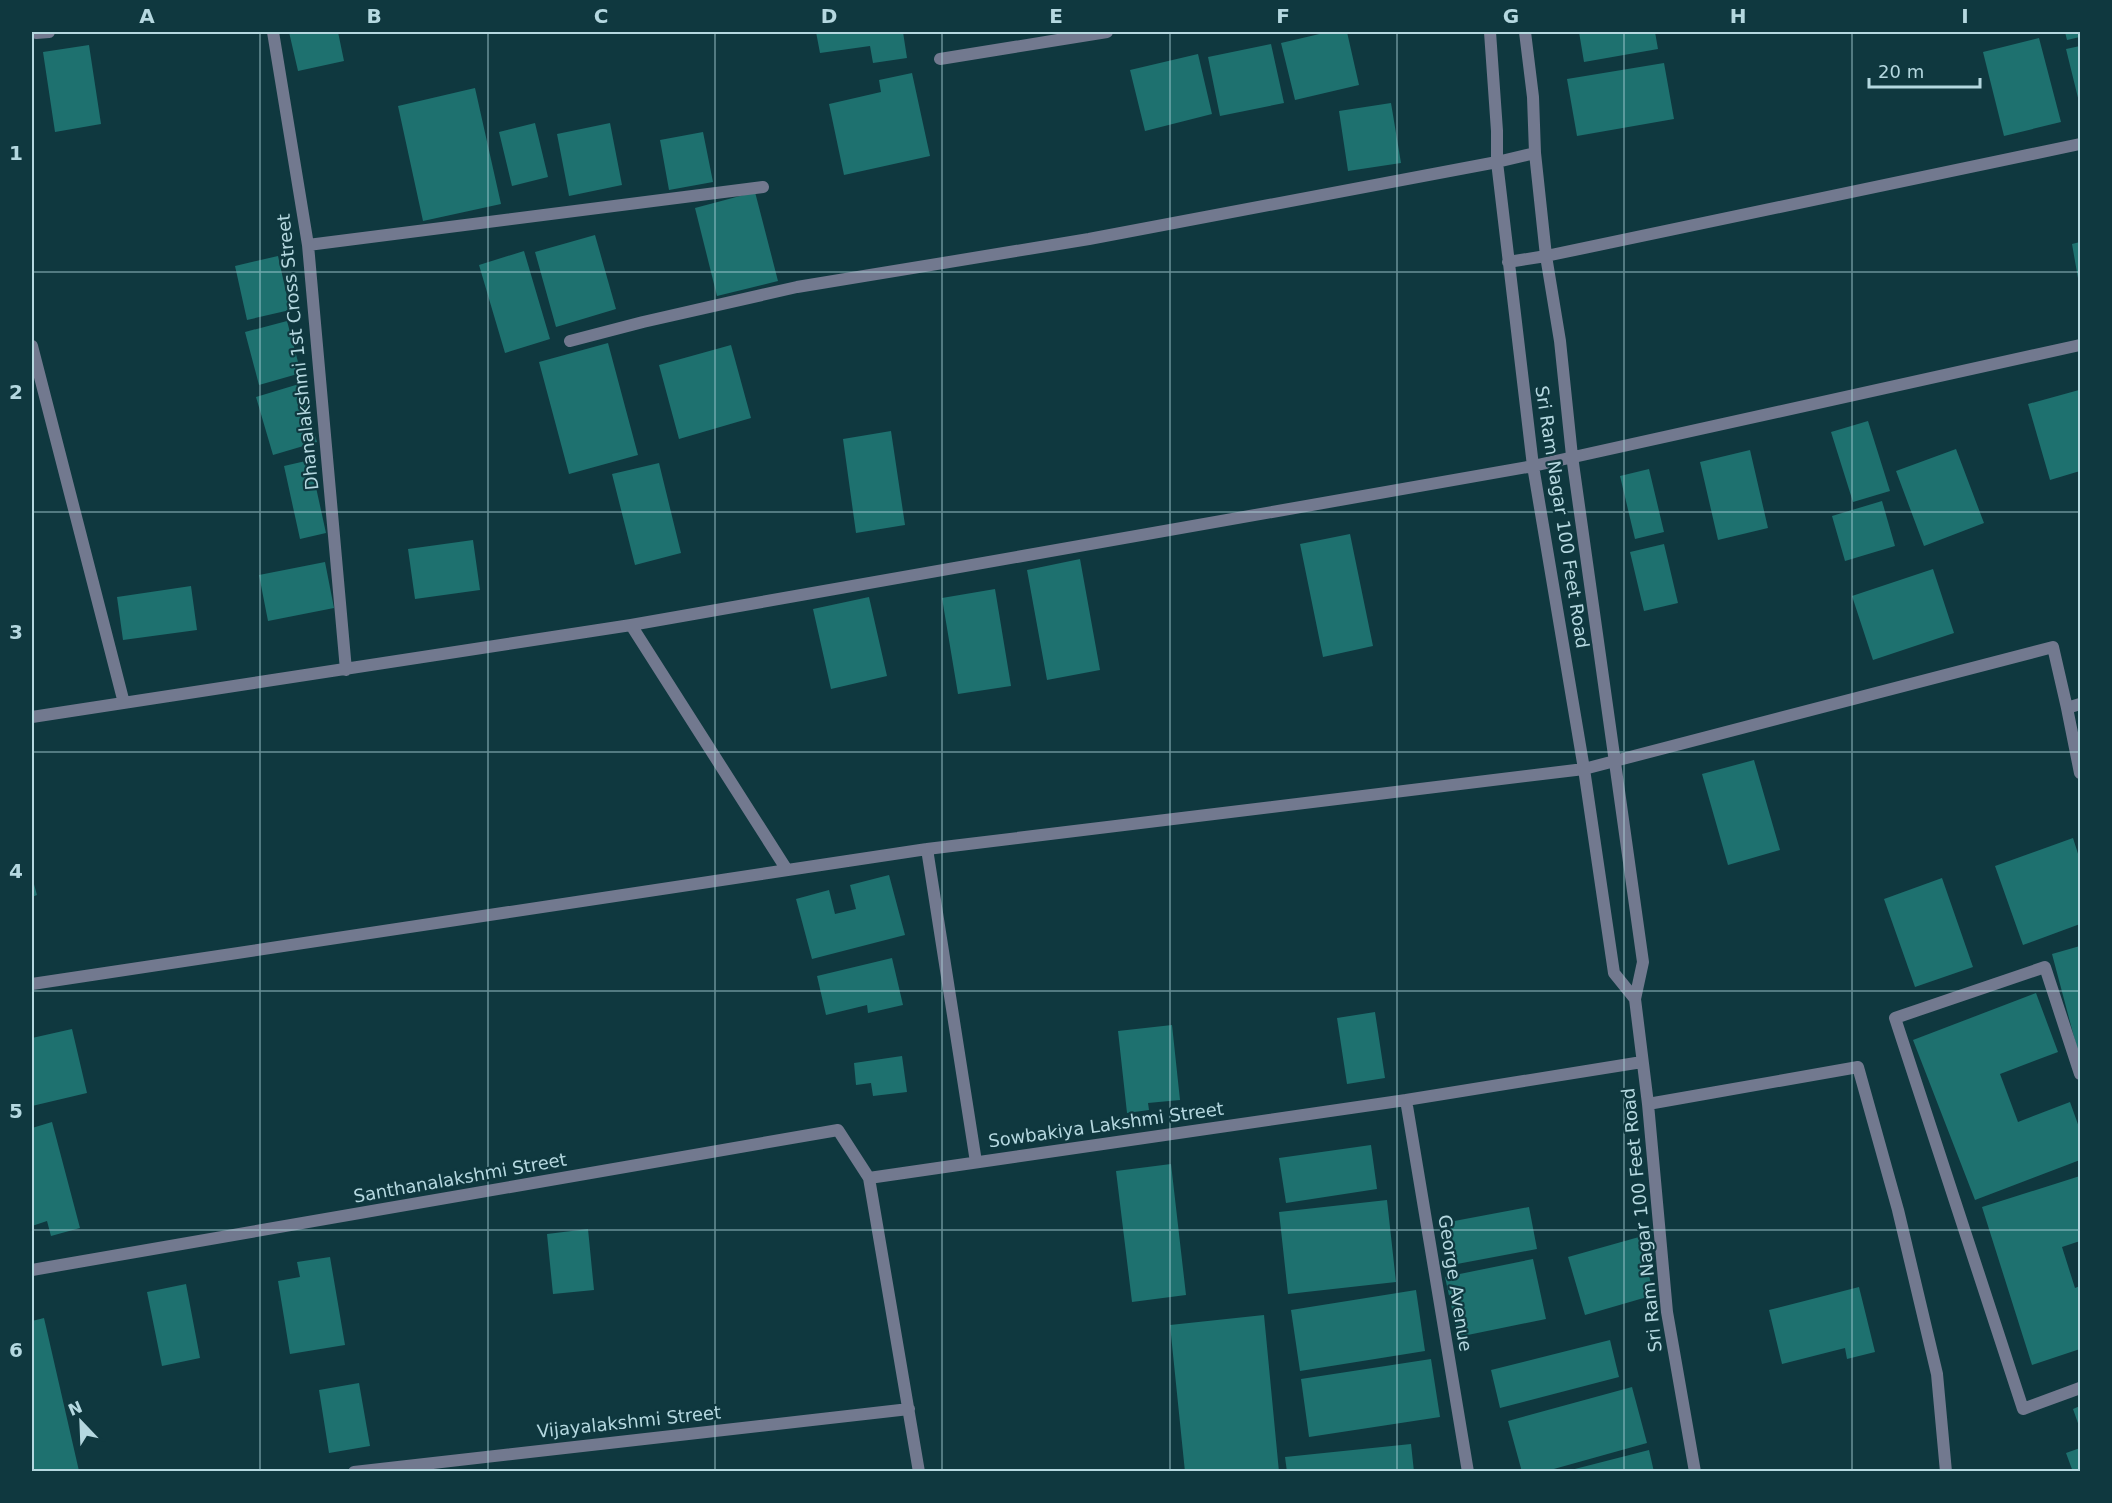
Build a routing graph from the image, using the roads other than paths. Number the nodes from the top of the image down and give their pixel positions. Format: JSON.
{"nodes":[{"id":1,"x":273,"y":32,"type":"edge"},
{"id":2,"x":1107,"y":32,"type":"edge"},
{"id":3,"x":1490,"y":32,"type":"edge"},
{"id":4,"x":1525,"y":32,"type":"edge"},
{"id":5,"x":939,"y":59,"type":"dead end"},
{"id":6,"x":2080,"y":144,"type":"edge"},
{"id":7,"x":1535,"y":153,"type":"junction"},
{"id":8,"x":1497,"y":162,"type":"junction"},
{"id":9,"x":763,"y":187,"type":"dead end"},
{"id":10,"x":308,"y":245,"type":"junction"},
{"id":11,"x":1546,"y":256,"type":"junction"},
{"id":12,"x":1508,"y":262,"type":"junction"},
{"id":13,"x":570,"y":341,"type":"dead end"},
{"id":14,"x":2080,"y":345,"type":"edge"},
{"id":15,"x":32,"y":346,"type":"edge"},
{"id":16,"x":1572,"y":456,"type":"junction"},
{"id":17,"x":1533,"y":466,"type":"junction"},
{"id":18,"x":631,"y":625,"type":"junction"},
{"id":19,"x":346,"y":670,"type":"junction"},
{"id":20,"x":124,"y":703,"type":"junction"},
{"id":21,"x":2080,"y":704,"type":"edge"},
{"id":22,"x":2067,"y":708,"type":"junction"},
{"id":23,"x":32,"y":717,"type":"edge"},
{"id":24,"x":1613,"y":760,"type":"junction"},
{"id":25,"x":1584,"y":769,"type":"junction"},
{"id":26,"x":2080,"y":772,"type":"edge"},
{"id":27,"x":927,"y":849,"type":"junction"},
{"id":28,"x":787,"y":870,"type":"junction"},
{"id":29,"x":32,"y":984,"type":"edge"},
{"id":30,"x":1635,"y":999,"type":"junction"},
{"id":31,"x":1642,"y":1062,"type":"junction"},
{"id":32,"x":2080,"y":1074,"type":"edge"},
{"id":33,"x":1406,"y":1100,"type":"junction"},
{"id":34,"x":1648,"y":1104,"type":"junction"},
{"id":35,"x":976,"y":1162,"type":"junction"},
{"id":36,"x":869,"y":1178,"type":"junction"},
{"id":37,"x":32,"y":1270,"type":"edge"},
{"id":38,"x":2080,"y":1388,"type":"edge"},
{"id":39,"x":909,"y":1409,"type":"junction"},
{"id":40,"x":354,"y":1472,"type":"edge"},
{"id":41,"x":919,"y":1472,"type":"edge"},
{"id":42,"x":1468,"y":1472,"type":"edge"},
{"id":43,"x":1695,"y":1472,"type":"edge"},
{"id":44,"x":1946,"y":1472,"type":"edge"}],
"edges":[{"from":1,"to":10,"type":"street","name":"Dhanalakshmi 1st Cross Street"},
{"from":2,"to":5,"type":"street"},
{"from":3,"to":8,"type":"street","name":"Sri Ram Nagar 100 Feet Road"},
{"from":4,"to":7,"type":"street","name":"Sri Ram Nagar 100 Feet Road"},
{"from":6,"to":11,"type":"street"},
{"from":7,"to":8,"type":"street"},
{"from":7,"to":11,"type":"street","name":"Sri Ram Nagar 100 Feet Road"},
{"from":8,"to":12,"type":"street","name":"Sri Ram Nagar 100 Feet Road"},
{"from":8,"to":13,"type":"street"},
{"from":9,"to":10,"type":"street"},
{"from":10,"to":19,"type":"street","name":"Dhanalakshmi 1st Cross Street"},
{"from":11,"to":12,"type":"street"},
{"from":11,"to":16,"type":"street","name":"Sri Ram Nagar 100 Feet Road"},
{"from":12,"to":17,"type":"street","name":"Sri Ram Nagar 100 Feet Road"},
{"from":14,"to":16,"type":"street"},
{"from":15,"to":20,"type":"street"},
{"from":16,"to":17,"type":"street"},
{"from":16,"to":24,"type":"street","name":"Sri Ram Nagar 100 Feet Road"},
{"from":17,"to":18,"type":"street"},
{"from":17,"to":25,"type":"street","name":"Sri Ram Nagar 100 Feet Road"},
{"from":18,"to":19,"type":"street"},
{"from":18,"to":28,"type":"street"},
{"from":19,"to":20,"type":"street"},
{"from":20,"to":23,"type":"street"},
{"from":21,"to":22,"type":"street"},
{"from":22,"to":24,"type":"street"},
{"from":22,"to":26,"type":"street"},
{"from":24,"to":25,"type":"street"},
{"from":24,"to":30,"type":"street","name":"Sri Ram Nagar 100 Feet Road"},
{"from":25,"to":27,"type":"street"},
{"from":25,"to":30,"type":"street","name":"Sri Ram Nagar 100 Feet Road"},
{"from":27,"to":28,"type":"street"},
{"from":27,"to":35,"type":"street"},
{"from":28,"to":29,"type":"street"},
{"from":30,"to":31,"type":"street","name":"Sri Ram Nagar 100 Feet Road"},
{"from":31,"to":33,"type":"street","name":"Sowbakiya Lakshmi Street"},
{"from":31,"to":34,"type":"street","name":"Sri Ram Nagar 100 Feet Road"},
{"from":32,"to":38,"type":"street"},
{"from":33,"to":35,"type":"street","name":"Sowbakiya Lakshmi Street"},
{"from":33,"to":42,"type":"street","name":"George Avenue"},
{"from":34,"to":43,"type":"street","name":"Sri Ram Nagar 100 Feet Road"},
{"from":34,"to":44,"type":"street"},
{"from":35,"to":36,"type":"street","name":"Sowbakiya Lakshmi Street"},
{"from":36,"to":37,"type":"street","name":"Santhanalakshmi Street"},
{"from":36,"to":39,"type":"street"},
{"from":39,"to":40,"type":"street","name":"Vijayalakshmi Street"},
{"from":39,"to":41,"type":"street"}]}
